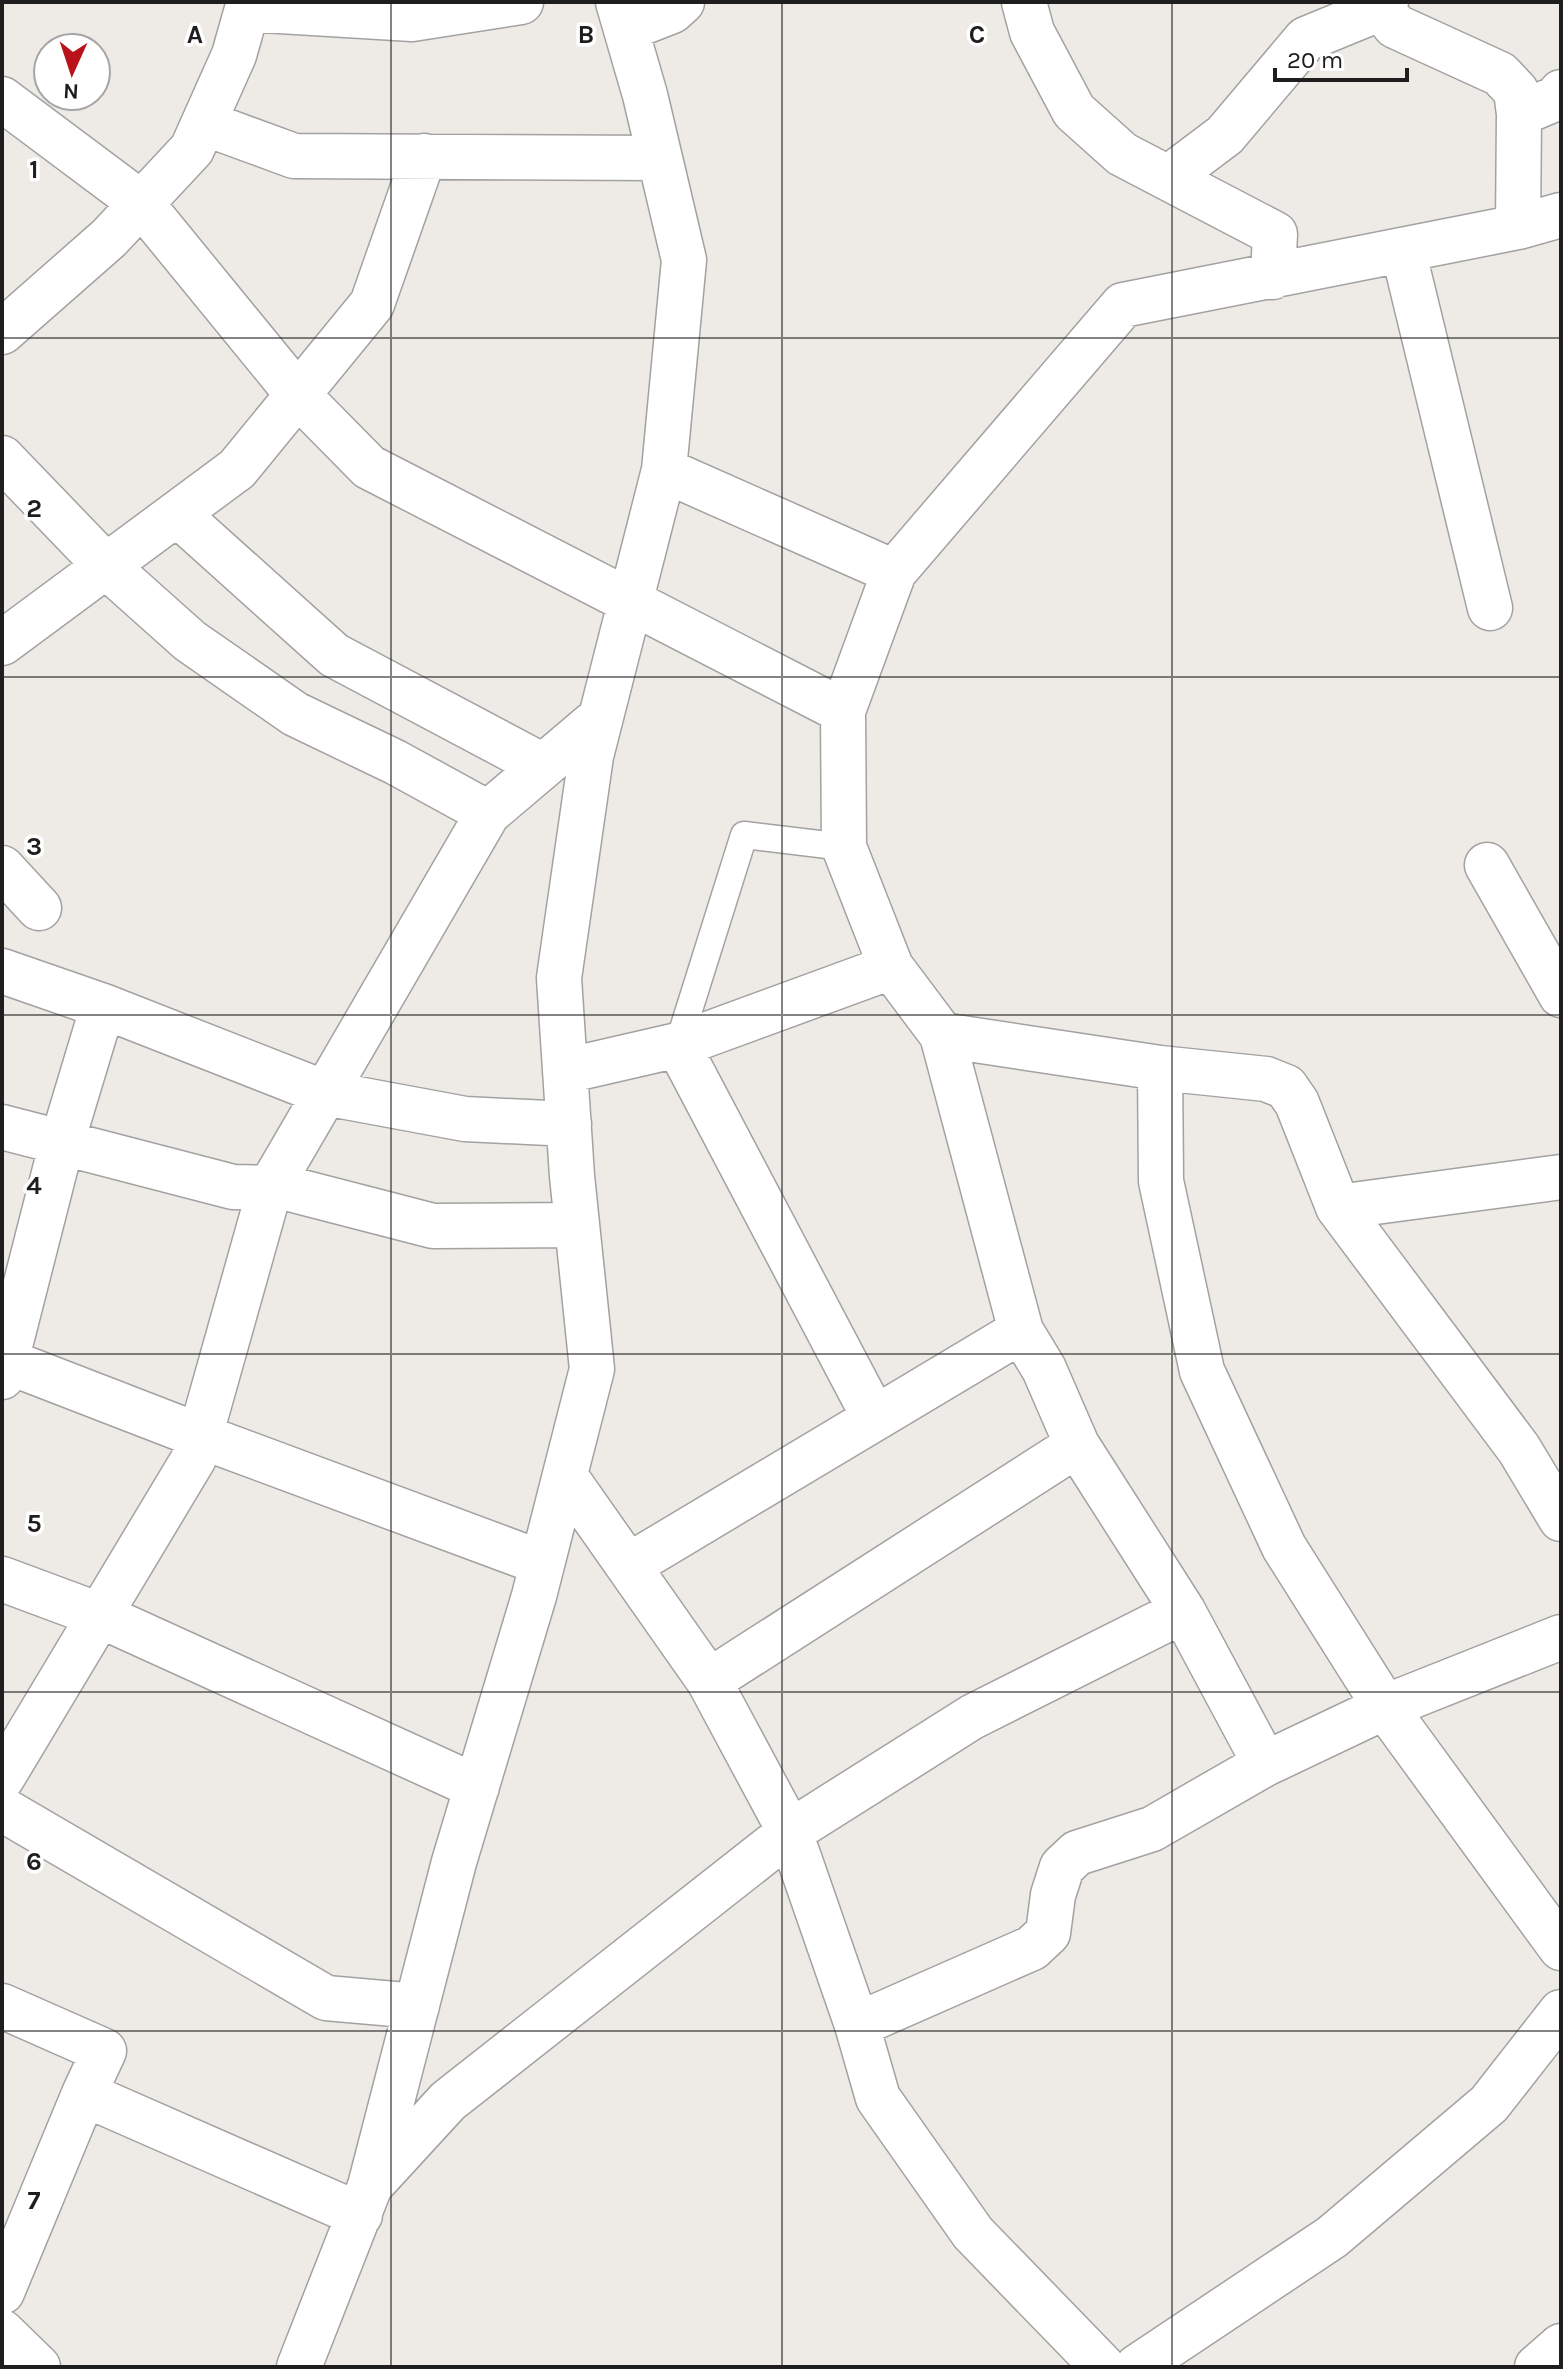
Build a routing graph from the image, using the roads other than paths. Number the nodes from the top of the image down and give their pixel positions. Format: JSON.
{"nodes":[{"id":1,"x":521,"y":2,"type":"edge"},
{"id":2,"x":682,"y":2,"type":"edge"},
{"id":3,"x":1024,"y":2,"type":"edge"},
{"id":4,"x":1382,"y":5,"type":"edge"},
{"id":5,"x":248,"y":6,"type":"edge"},
{"id":6,"x":622,"y":15,"type":"edge"},
{"id":7,"x":1561,"y":92,"type":"edge"},
{"id":8,"x":2,"y":99,"type":"edge"},
{"id":9,"x":1519,"y":114,"type":"junction"},
{"id":10,"x":204,"y":123,"type":"junction"},
{"id":11,"x":424,"y":156,"type":"junction"},
{"id":12,"x":659,"y":158,"type":"junction"},
{"id":13,"x":1168,"y":178,"type":"junction"},
{"id":14,"x":141,"y":203,"type":"junction"},
{"id":15,"x":1561,"y":215,"type":"edge"},
{"id":16,"x":1518,"y":227,"type":"junction"},
{"id":17,"x":1403,"y":250,"type":"junction"},
{"id":18,"x":1273,"y":277,"type":"junction"},
{"id":19,"x":8,"y":316,"type":"edge"},
{"id":20,"x":298,"y":395,"type":"junction"},
{"id":21,"x":2,"y":458,"type":"edge"},
{"id":22,"x":664,"y":470,"type":"junction"},
{"id":23,"x":177,"y":514,"type":"junction"},
{"id":24,"x":106,"y":566,"type":"junction"},
{"id":25,"x":894,"y":572,"type":"junction"},
{"id":26,"x":631,"y":600,"type":"junction"},
{"id":27,"x":1490,"y":608,"type":"dead end"},
{"id":28,"x":2,"y":643,"type":"edge"},
{"id":29,"x":843,"y":711,"type":"junction"},
{"id":30,"x":600,"y":718,"type":"junction"},
{"id":31,"x":543,"y":766,"type":"junction"},
{"id":32,"x":488,"y":813,"type":"junction"},
{"id":33,"x":844,"y":847,"type":"junction"},
{"id":34,"x":1487,"y":865,"type":"dead end"},
{"id":35,"x":2,"y":868,"type":"edge"},
{"id":36,"x":39,"y":908,"type":"dead end"},
{"id":37,"x":891,"y":967,"type":"junction"},
{"id":38,"x":2,"y":971,"type":"edge"},
{"id":39,"x":1561,"y":995,"type":"edge"},
{"id":40,"x":103,"y":1006,"type":"junction"},
{"id":41,"x":942,"y":1035,"type":"junction"},
{"id":42,"x":678,"y":1045,"type":"junction"},
{"id":43,"x":1160,"y":1068,"type":"junction"},
{"id":44,"x":565,"y":1071,"type":"junction"},
{"id":45,"x":325,"y":1093,"type":"junction"},
{"id":46,"x":569,"y":1124,"type":"junction"},
{"id":47,"x":2,"y":1127,"type":"edge"},
{"id":48,"x":62,"y":1142,"type":"junction"},
{"id":49,"x":1561,"y":1177,"type":"edge"},
{"id":50,"x":270,"y":1188,"type":"junction"},
{"id":51,"x":1338,"y":1207,"type":"junction"},
{"id":52,"x":577,"y":1225,"type":"junction"},
{"id":53,"x":1021,"y":1331,"type":"junction"},
{"id":54,"x":4,"y":1369,"type":"edge"},
{"id":55,"x":874,"y":1417,"type":"junction"},
{"id":56,"x":200,"y":1436,"type":"junction"},
{"id":57,"x":1077,"y":1445,"type":"junction"},
{"id":58,"x":565,"y":1476,"type":"junction"},
{"id":59,"x":1561,"y":1519,"type":"edge"},
{"id":60,"x":542,"y":1563,"type":"junction"},
{"id":61,"x":628,"y":1566,"type":"junction"},
{"id":62,"x":2,"y":1579,"type":"edge"},
{"id":63,"x":1183,"y":1611,"type":"junction"},
{"id":64,"x":99,"y":1615,"type":"junction"},
{"id":65,"x":1561,"y":1637,"type":"edge"},
{"id":66,"x":709,"y":1681,"type":"junction"},
{"id":67,"x":1385,"y":1707,"type":"junction"},
{"id":68,"x":1265,"y":1764,"type":"junction"},
{"id":69,"x":2,"y":1778,"type":"edge"},
{"id":70,"x":477,"y":1787,"type":"junction"},
{"id":71,"x":2,"y":1809,"type":"edge"},
{"id":72,"x":790,"y":1832,"type":"junction"},
{"id":73,"x":1561,"y":1948,"type":"edge"},
{"id":74,"x":2,"y":2006,"type":"edge"},
{"id":75,"x":417,"y":2006,"type":"junction"},
{"id":76,"x":1561,"y":2012,"type":"edge"},
{"id":77,"x":857,"y":2025,"type":"junction"},
{"id":78,"x":84,"y":2094,"type":"junction"},
{"id":79,"x":365,"y":2200,"type":"junction"},
{"id":80,"x":2,"y":2292,"type":"edge"},
{"id":81,"x":2,"y":2332,"type":"edge"},
{"id":82,"x":38,"y":2367,"type":"edge"},
{"id":83,"x":299,"y":2367,"type":"edge"},
{"id":84,"x":1103,"y":2367,"type":"edge"},
{"id":85,"x":1137,"y":2367,"type":"edge"}],
"edges":[{"from":1,"to":5,"type":"street"},
{"from":2,"to":6,"type":"street"},
{"from":3,"to":13,"type":"street"},
{"from":4,"to":9,"type":"street"},
{"from":4,"to":13,"type":"street"},
{"from":5,"to":10,"type":"street"},
{"from":6,"to":12,"type":"street"},
{"from":7,"to":9,"type":"street"},
{"from":8,"to":14,"type":"street"},
{"from":9,"to":16,"type":"street"},
{"from":10,"to":11,"type":"street"},
{"from":10,"to":14,"type":"street"},
{"from":11,"to":12,"type":"street"},
{"from":11,"to":20,"type":"street"},
{"from":12,"to":22,"type":"street"},
{"from":13,"to":18,"type":"street"},
{"from":14,"to":19,"type":"street"},
{"from":14,"to":20,"type":"street"},
{"from":15,"to":16,"type":"street"},
{"from":16,"to":17,"type":"street"},
{"from":17,"to":18,"type":"street"},
{"from":17,"to":27,"type":"street"},
{"from":18,"to":25,"type":"street"},
{"from":20,"to":23,"type":"street"},
{"from":20,"to":26,"type":"street"},
{"from":21,"to":24,"type":"street"},
{"from":22,"to":25,"type":"street"},
{"from":22,"to":26,"type":"street"},
{"from":23,"to":24,"type":"street"},
{"from":23,"to":31,"type":"street"},
{"from":24,"to":28,"type":"street"},
{"from":24,"to":32,"type":"street"},
{"from":25,"to":29,"type":"street"},
{"from":26,"to":29,"type":"street"},
{"from":26,"to":30,"type":"street"},
{"from":29,"to":33,"type":"street"},
{"from":30,"to":31,"type":"street"},
{"from":30,"to":44,"type":"street"},
{"from":31,"to":32,"type":"street"},
{"from":32,"to":45,"type":"street"},
{"from":33,"to":37,"type":"street"},
{"from":33,"to":42,"type":"lane"},
{"from":34,"to":39,"type":"street"},
{"from":35,"to":36,"type":"street"},
{"from":37,"to":41,"type":"street"},
{"from":37,"to":42,"type":"street"},
{"from":38,"to":40,"type":"street"},
{"from":40,"to":45,"type":"street"},
{"from":40,"to":48,"type":"street"},
{"from":41,"to":43,"type":"street"},
{"from":41,"to":53,"type":"street"},
{"from":42,"to":44,"type":"street"},
{"from":42,"to":55,"type":"street"},
{"from":43,"to":51,"type":"street"},
{"from":43,"to":67,"type":"street"},
{"from":44,"to":46,"type":"street"},
{"from":45,"to":46,"type":"street"},
{"from":45,"to":50,"type":"street"},
{"from":46,"to":52,"type":"street"},
{"from":47,"to":48,"type":"street"},
{"from":48,"to":50,"type":"street"},
{"from":48,"to":54,"type":"street"},
{"from":49,"to":51,"type":"street"},
{"from":50,"to":52,"type":"street"},
{"from":50,"to":56,"type":"street"},
{"from":51,"to":59,"type":"street"},
{"from":52,"to":58,"type":"street"},
{"from":53,"to":55,"type":"street"},
{"from":53,"to":57,"type":"street"},
{"from":54,"to":56,"type":"street"},
{"from":55,"to":61,"type":"street"},
{"from":56,"to":60,"type":"street"},
{"from":56,"to":64,"type":"street"},
{"from":57,"to":63,"type":"street"},
{"from":57,"to":66,"type":"street"},
{"from":58,"to":60,"type":"street"},
{"from":58,"to":61,"type":"street"},
{"from":60,"to":70,"type":"street"},
{"from":61,"to":66,"type":"street"},
{"from":62,"to":64,"type":"street"},
{"from":63,"to":68,"type":"street"},
{"from":63,"to":72,"type":"street"},
{"from":64,"to":69,"type":"street"},
{"from":64,"to":70,"type":"street"},
{"from":65,"to":67,"type":"street"},
{"from":66,"to":72,"type":"street"},
{"from":67,"to":68,"type":"street"},
{"from":67,"to":73,"type":"street"},
{"from":68,"to":77,"type":"street"},
{"from":70,"to":75,"type":"street"},
{"from":71,"to":75,"type":"street"},
{"from":72,"to":77,"type":"street"},
{"from":72,"to":79,"type":"street"},
{"from":74,"to":78,"type":"street"},
{"from":75,"to":79,"type":"street"},
{"from":76,"to":85,"type":"street"},
{"from":77,"to":84,"type":"street"},
{"from":78,"to":79,"type":"street"},
{"from":78,"to":80,"type":"street"},
{"from":79,"to":83,"type":"street"},
{"from":81,"to":82,"type":"street"}]}
